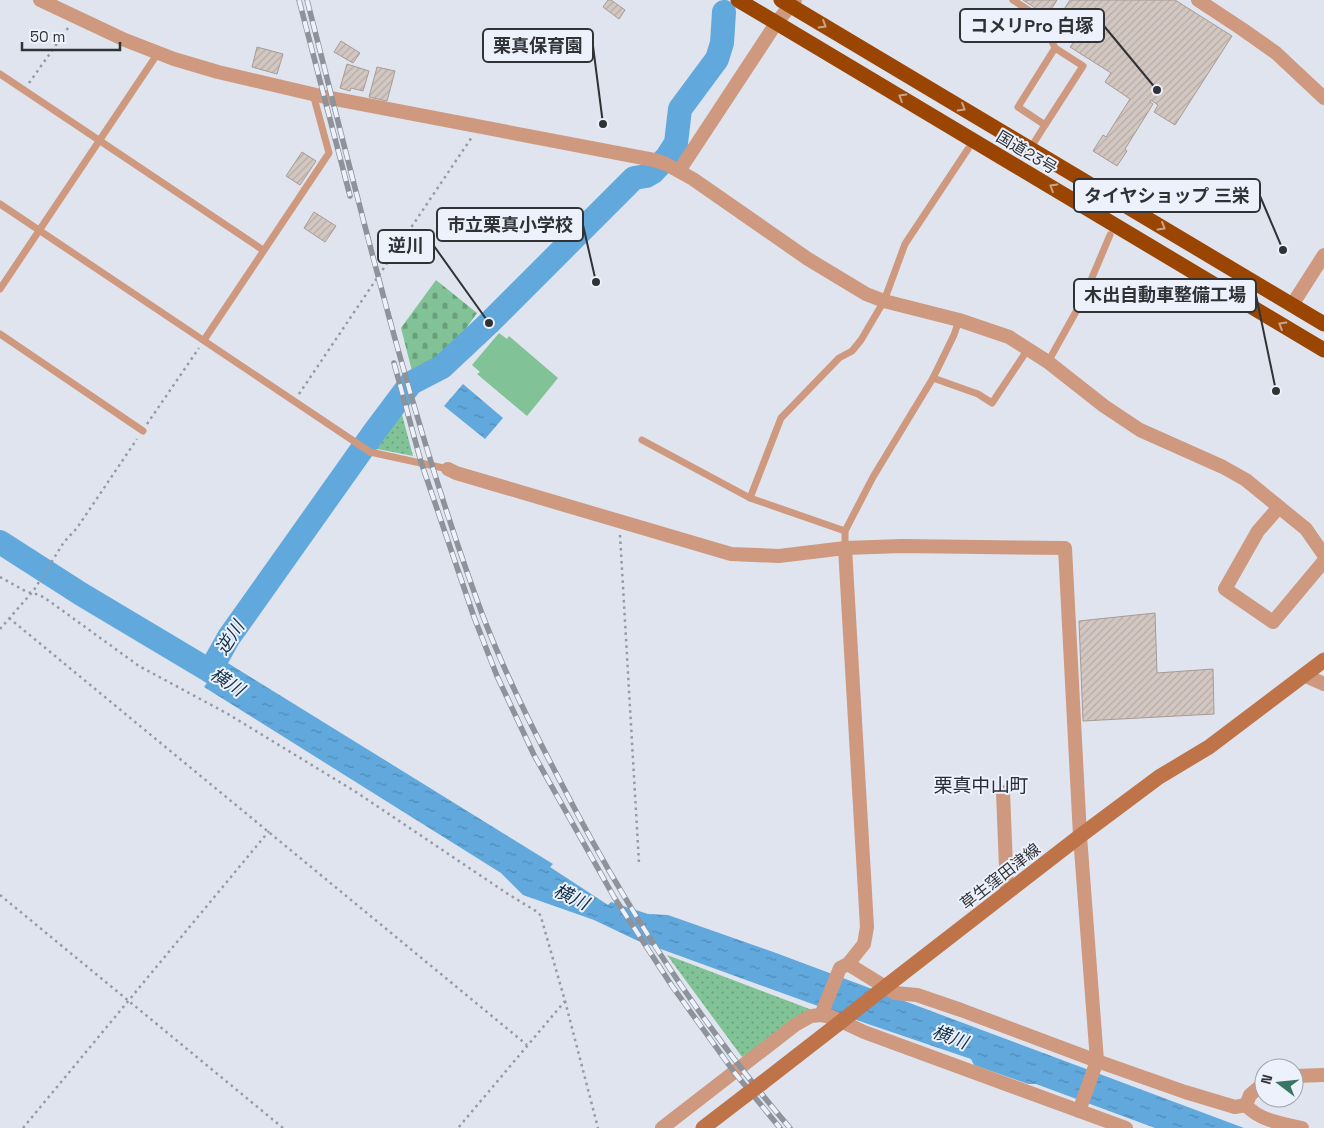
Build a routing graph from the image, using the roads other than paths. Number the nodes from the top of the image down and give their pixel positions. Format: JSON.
{"nodes":[{"id":1,"x":40,"y":0,"type":"edge"},
{"id":2,"x":738,"y":0,"type":"edge"},
{"id":3,"x":1013,"y":0,"type":"edge"},
{"id":4,"x":1198,"y":0,"type":"edge"},
{"id":5,"x":789,"y":2,"type":"edge"},
{"id":6,"x":777,"y":22,"type":"junction"},
{"id":7,"x":1056,"y":48,"type":"junction"},
{"id":8,"x":158,"y":53,"type":"junction"},
{"id":9,"x":0,"y":74,"type":"edge"},
{"id":10,"x":313,"y":94,"type":"junction"},
{"id":11,"x":1324,"y":98,"type":"edge"},
{"id":12,"x":1045,"y":126,"type":"junction"},
{"id":13,"x":100,"y":140,"type":"junction"},
{"id":14,"x":968,"y":149,"type":"dead end"},
{"id":15,"x":1030,"y":149,"type":"junction"},
{"id":16,"x":679,"y":171,"type":"junction"},
{"id":17,"x":0,"y":204,"type":"edge"},
{"id":18,"x":39,"y":231,"type":"junction"},
{"id":19,"x":1110,"y":235,"type":"dead end"},
{"id":20,"x":263,"y":250,"type":"junction"},
{"id":21,"x":1324,"y":255,"type":"edge"},
{"id":22,"x":0,"y":289,"type":"edge"},
{"id":23,"x":884,"y":302,"type":"junction"},
{"id":24,"x":1292,"y":305,"type":"junction"},
{"id":25,"x":959,"y":320,"type":"junction"},
{"id":26,"x":1324,"y":324,"type":"edge"},
{"id":27,"x":0,"y":334,"type":"edge"},
{"id":28,"x":204,"y":340,"type":"junction"},
{"id":29,"x":1028,"y":349,"type":"junction"},
{"id":30,"x":1324,"y":350,"type":"edge"},
{"id":31,"x":1048,"y":362,"type":"junction"},
{"id":32,"x":932,"y":378,"type":"junction"},
{"id":33,"x":143,"y":431,"type":"road end"},
{"id":34,"x":642,"y":440,"type":"dead end"},
{"id":35,"x":448,"y":469,"type":"joint"},
{"id":36,"x":750,"y":498,"type":"junction"},
{"id":37,"x":1279,"y":506,"type":"junction"},
{"id":38,"x":844,"y":530,"type":"junction"},
{"id":39,"x":845,"y":548,"type":"junction"},
{"id":40,"x":1323,"y":554,"type":"edge"},
{"id":41,"x":1324,"y":660,"type":"edge"},
{"id":42,"x":1304,"y":675,"type":"junction"},
{"id":43,"x":1324,"y":684,"type":"edge"},
{"id":44,"x":1003,"y":792,"type":"dead end"},
{"id":45,"x":1080,"y":836,"type":"junction"},
{"id":46,"x":1007,"y":892,"type":"junction"},
{"id":47,"x":844,"y":966,"type":"junction"},
{"id":48,"x":822,"y":1012,"type":"junction"},
{"id":49,"x":1097,"y":1061,"type":"junction"},
{"id":50,"x":1324,"y":1075,"type":"edge"},
{"id":51,"x":1304,"y":1076,"type":"edge"},
{"id":52,"x":1254,"y":1091,"type":"edge"},
{"id":53,"x":1246,"y":1105,"type":"junction"},
{"id":54,"x":1079,"y":1111,"type":"junction"},
{"id":55,"x":662,"y":1128,"type":"edge"},
{"id":56,"x":703,"y":1128,"type":"edge"},
{"id":57,"x":1126,"y":1128,"type":"edge"},
{"id":58,"x":1302,"y":1128,"type":"edge"}],
"edges":[{"from":1,"to":8,"type":"street"},
{"from":2,"to":6,"type":"highway","name":"国道23号"},
{"from":3,"to":7,"type":"lane"},
{"from":4,"to":11,"type":"street"},
{"from":5,"to":6,"type":"street"},
{"from":5,"to":15,"type":"highway","name":"国道23号","one_way":true},
{"from":6,"to":16,"type":"street"},
{"from":30,"to":6,"type":"highway","name":"国道23号","one_way":true},
{"from":7,"to":12,"type":"lane"},
{"from":7,"to":12,"type":"lane"},
{"from":8,"to":10,"type":"street"},
{"from":8,"to":13,"type":"lane"},
{"from":9,"to":13,"type":"lane"},
{"from":10,"to":16,"type":"street"},
{"from":10,"to":20,"type":"lane"},
{"from":12,"to":15,"type":"lane"},
{"from":13,"to":18,"type":"lane"},
{"from":13,"to":20,"type":"lane"},
{"from":14,"to":23,"type":"lane"},
{"from":15,"to":24,"type":"highway","name":"国道23号","one_way":true},
{"from":16,"to":23,"type":"street"},
{"from":17,"to":18,"type":"lane"},
{"from":18,"to":22,"type":"lane"},
{"from":18,"to":28,"type":"lane"},
{"from":19,"to":31,"type":"lane"},
{"from":20,"to":28,"type":"lane"},
{"from":21,"to":24,"type":"street"},
{"from":23,"to":25,"type":"street"},
{"from":23,"to":36,"type":"lane"},
{"from":24,"to":26,"type":"highway","name":"国道23号"},
{"from":25,"to":29,"type":"street"},
{"from":25,"to":32,"type":"lane"},
{"from":27,"to":33,"type":"lane"},
{"from":28,"to":35,"type":"lane"},
{"from":29,"to":31,"type":"street"},
{"from":29,"to":32,"type":"lane"},
{"from":31,"to":37,"type":"street"},
{"from":32,"to":38,"type":"lane"},
{"from":34,"to":36,"type":"lane"},
{"from":35,"to":39,"type":"street"},
{"from":36,"to":38,"type":"lane"},
{"from":37,"to":40,"type":"street"},
{"from":37,"to":40,"type":"street"},
{"from":38,"to":39,"type":"lane"},
{"from":39,"to":45,"type":"street"},
{"from":39,"to":47,"type":"street"},
{"from":41,"to":42,"type":"main road","name":"草生窪田津線"},
{"from":42,"to":43,"type":"street"},
{"from":42,"to":45,"type":"main road","name":"草生窪田津線"},
{"from":44,"to":46,"type":"street"},
{"from":45,"to":46,"type":"main road","name":"草生窪田津線"},
{"from":45,"to":49,"type":"street"},
{"from":46,"to":56,"type":"main road","name":"草生窪田津線","bridge":true},
{"from":47,"to":48,"type":"street"},
{"from":47,"to":49,"type":"street"},
{"from":48,"to":54,"type":"street"},
{"from":48,"to":55,"type":"street"},
{"from":49,"to":53,"type":"street"},
{"from":49,"to":54,"type":"street"},
{"from":50,"to":51,"type":"street"},
{"from":52,"to":53,"type":"street"},
{"from":53,"to":58,"type":"street"},
{"from":54,"to":57,"type":"street"}]}
